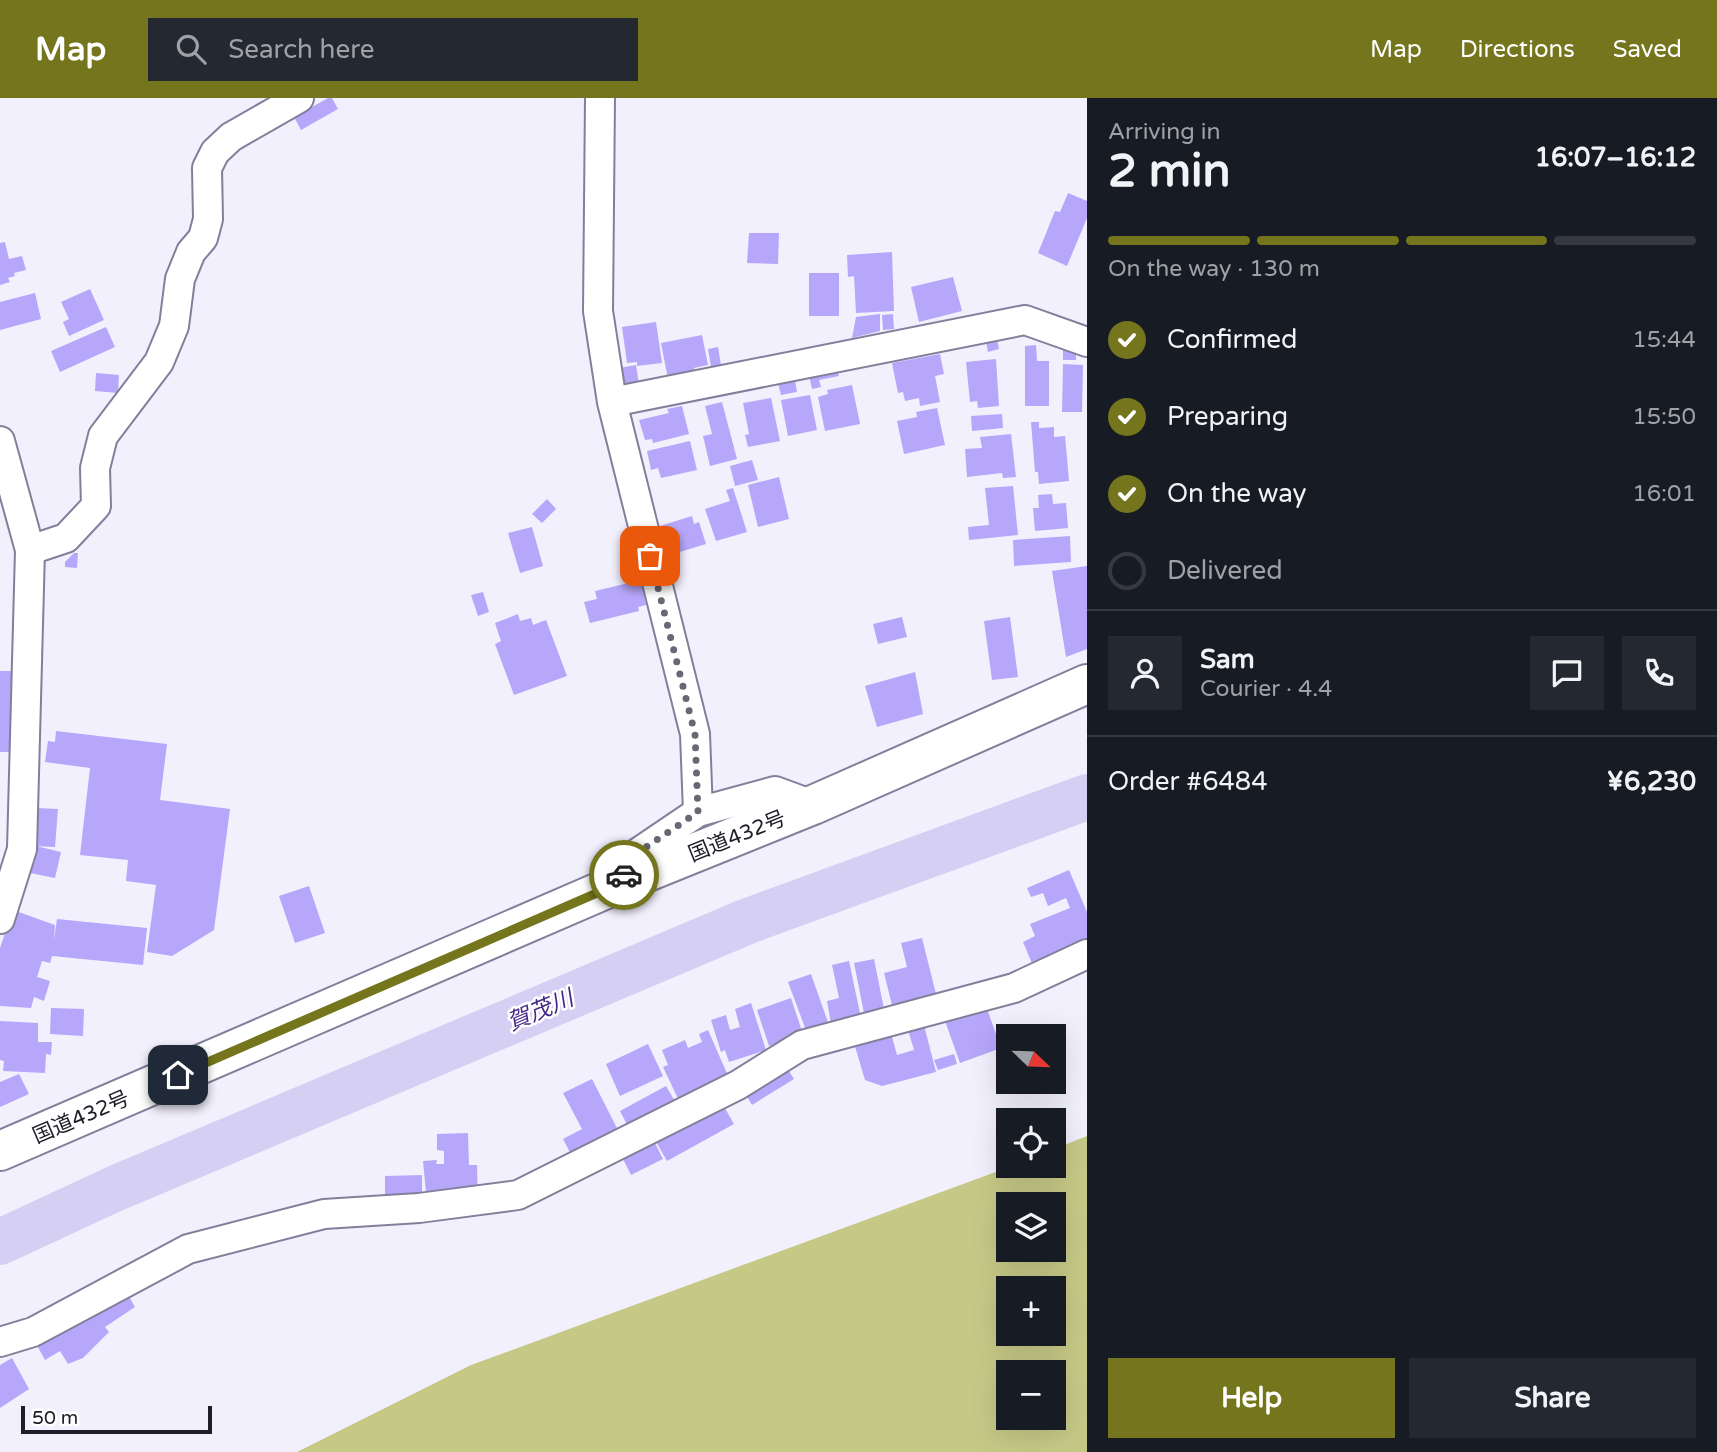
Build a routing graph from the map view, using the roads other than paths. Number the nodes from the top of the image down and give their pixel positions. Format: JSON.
{"nodes":[{"id":1,"x":299,"y":98,"type":"edge"},
{"id":2,"x":600,"y":98,"type":"edge"},
{"id":3,"x":1087,"y":342,"type":"edge"},
{"id":4,"x":612,"y":402,"type":"junction"},
{"id":5,"x":0,"y":441,"type":"edge"},
{"id":6,"x":30,"y":550,"type":"junction"},
{"id":7,"x":1087,"y":684,"type":"edge"},
{"id":8,"x":813,"y":805,"type":"junction"},
{"id":9,"x":698,"y":812,"type":"junction"},
{"id":10,"x":620,"y":883,"type":"junction"},
{"id":11,"x":0,"y":919,"type":"edge"},
{"id":12,"x":1087,"y":954,"type":"edge"},
{"id":13,"x":0,"y":1151,"type":"edge"},
{"id":14,"x":0,"y":1342,"type":"edge"}],
"edges":[{"from":1,"to":6,"type":"street"},
{"from":2,"to":4,"type":"street"},
{"from":3,"to":4,"type":"street"},
{"from":4,"to":9,"type":"street"},
{"from":5,"to":6,"type":"street"},
{"from":6,"to":11,"type":"street"},
{"from":7,"to":8,"type":"highway","name":"国道432号"},
{"from":8,"to":9,"type":"street"},
{"from":8,"to":10,"type":"highway","name":"国道432号"},
{"from":9,"to":10,"type":"street"},
{"from":10,"to":13,"type":"highway","name":"国道432号"},
{"from":12,"to":14,"type":"street"}]}
